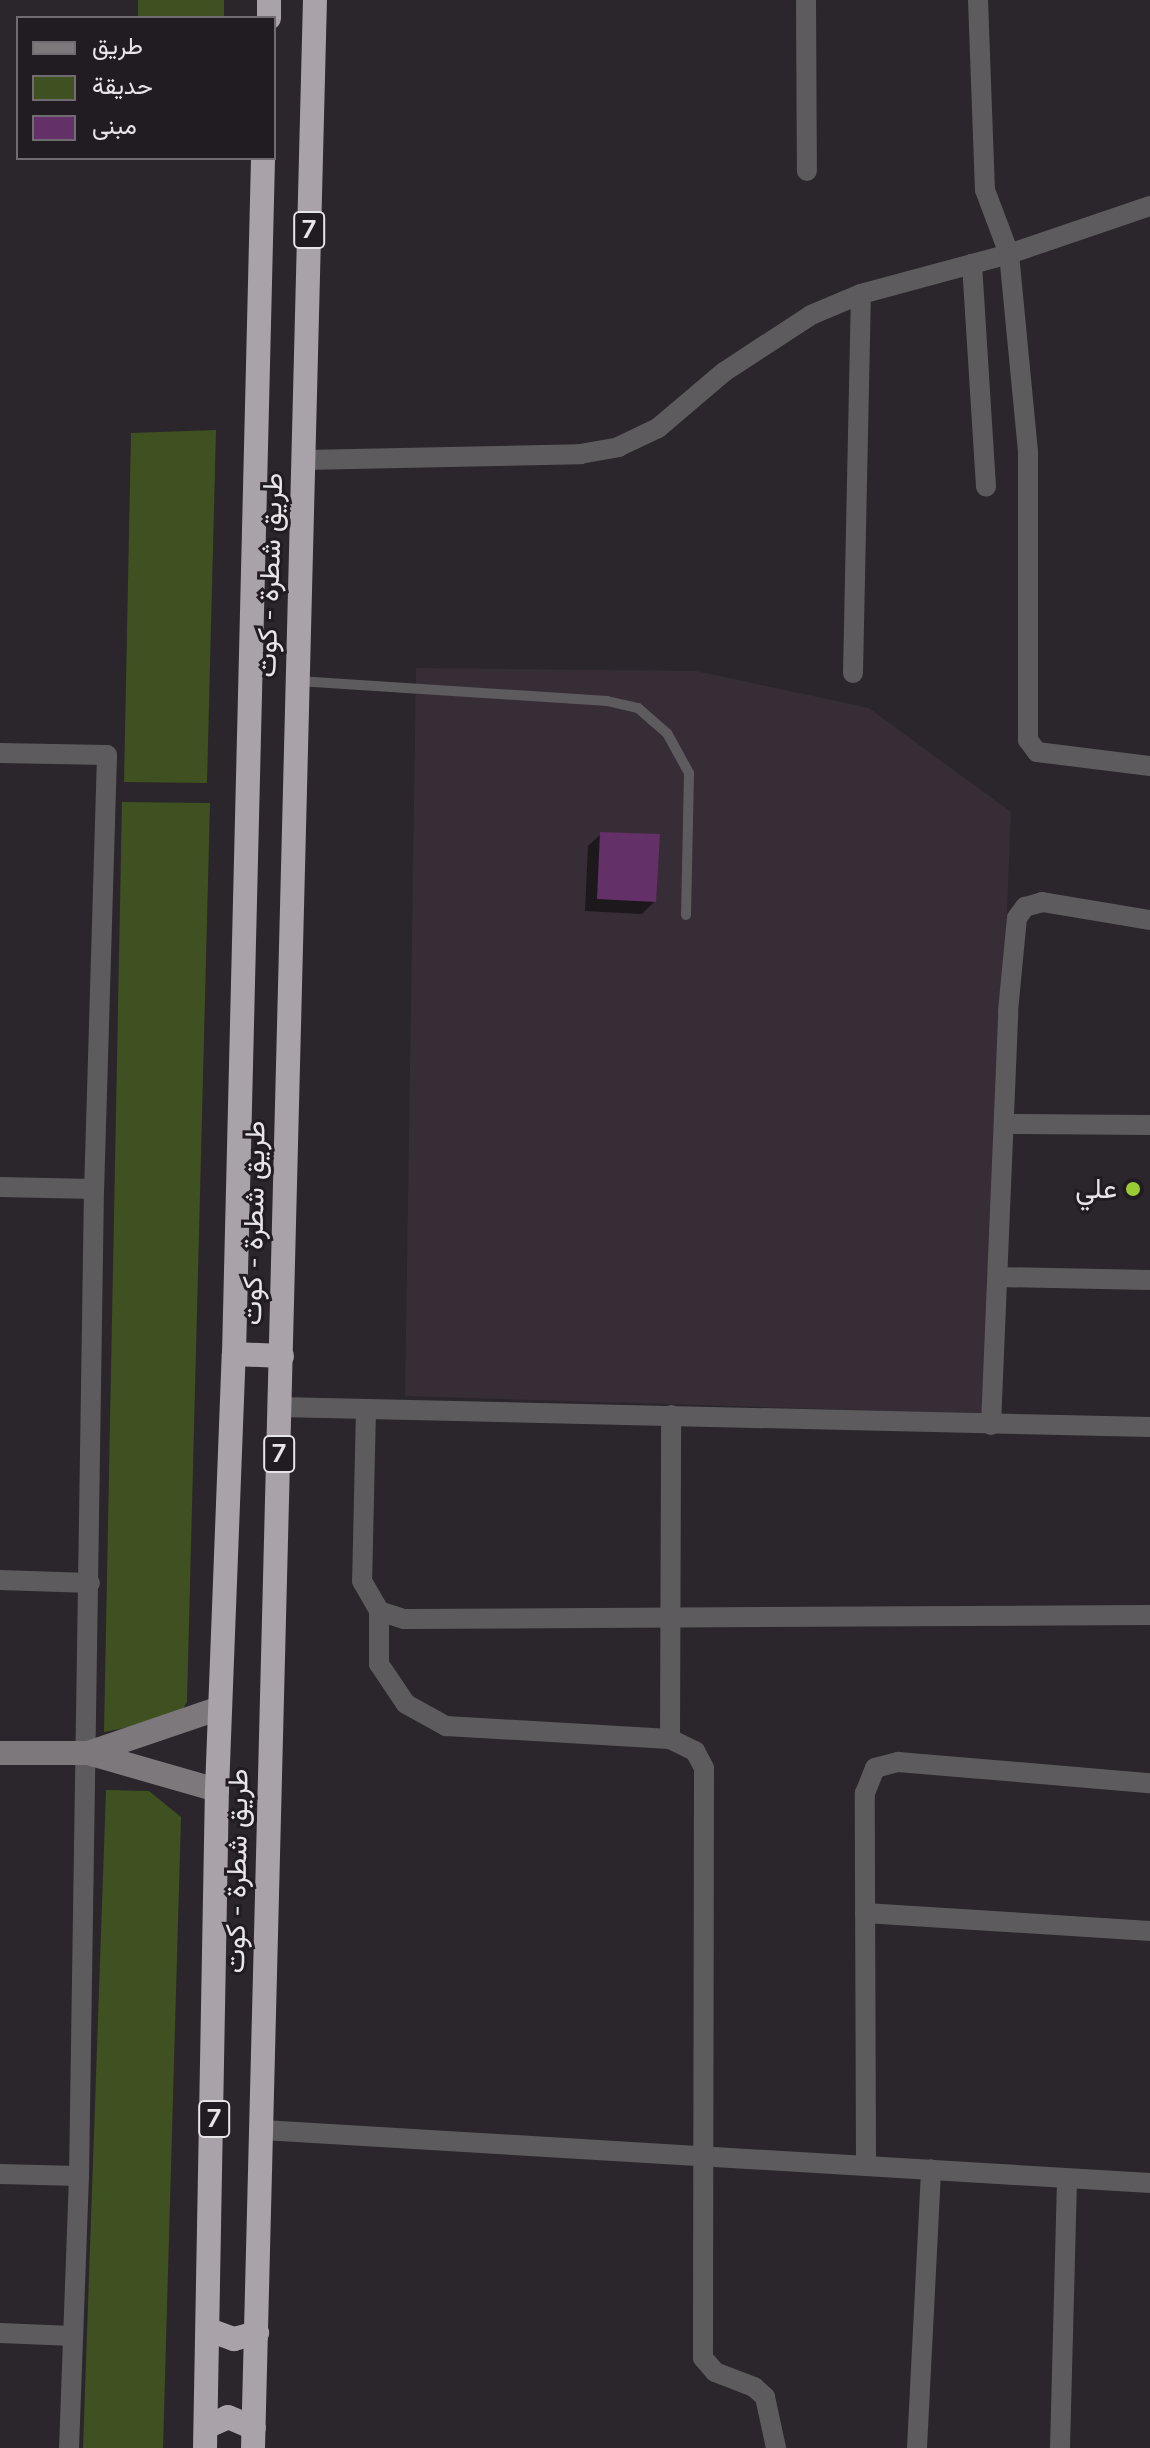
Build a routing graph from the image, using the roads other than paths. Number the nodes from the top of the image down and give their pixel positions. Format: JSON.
{"nodes":[{"id":1,"x":315,"y":0,"type":"edge"},
{"id":2,"x":806,"y":0,"type":"edge"},
{"id":3,"x":978,"y":0,"type":"edge"},
{"id":4,"x":263,"y":160,"type":"edge"},
{"id":5,"x":807,"y":171,"type":"dead end"},
{"id":6,"x":1150,"y":206,"type":"edge"},
{"id":7,"x":1009,"y":254,"type":"junction"},
{"id":8,"x":972,"y":264,"type":"junction"},
{"id":9,"x":861,"y":294,"type":"junction"},
{"id":10,"x":304,"y":460,"type":"junction"},
{"id":11,"x":986,"y":487,"type":"dead end"},
{"id":12,"x":853,"y":673,"type":"dead end"},
{"id":13,"x":296,"y":681,"type":"junction"},
{"id":14,"x":0,"y":753,"type":"edge"},
{"id":15,"x":1150,"y":766,"type":"edge"},
{"id":16,"x":686,"y":915,"type":"dead end"},
{"id":17,"x":1150,"y":920,"type":"edge"},
{"id":18,"x":1004,"y":1124,"type":"junction"},
{"id":19,"x":1150,"y":1125,"type":"edge"},
{"id":20,"x":0,"y":1187,"type":"edge"},
{"id":21,"x":94,"y":1189,"type":"junction"},
{"id":22,"x":998,"y":1277,"type":"junction"},
{"id":23,"x":1150,"y":1280,"type":"edge"},
{"id":24,"x":234,"y":1354,"type":"junction"},
{"id":25,"x":282,"y":1356,"type":"junction"},
{"id":26,"x":280,"y":1407,"type":"junction"},
{"id":27,"x":366,"y":1409,"type":"junction"},
{"id":28,"x":671,"y":1415,"type":"junction"},
{"id":29,"x":991,"y":1425,"type":"junction"},
{"id":30,"x":1150,"y":1427,"type":"edge"},
{"id":31,"x":0,"y":1580,"type":"edge"},
{"id":32,"x":90,"y":1583,"type":"junction"},
{"id":33,"x":379,"y":1611,"type":"junction"},
{"id":34,"x":1150,"y":1615,"type":"edge"},
{"id":35,"x":670,"y":1617,"type":"junction"},
{"id":36,"x":220,"y":1708,"type":"junction"},
{"id":37,"x":670,"y":1739,"type":"junction"},
{"id":38,"x":0,"y":1753,"type":"edge"},
{"id":39,"x":88,"y":1753,"type":"junction"},
{"id":40,"x":1150,"y":1783,"type":"edge"},
{"id":41,"x":217,"y":1790,"type":"junction"},
{"id":42,"x":865,"y":1913,"type":"junction"},
{"id":43,"x":1150,"y":1931,"type":"edge"},
{"id":44,"x":263,"y":2130,"type":"junction"},
{"id":45,"x":704,"y":2156,"type":"junction"},
{"id":46,"x":866,"y":2164,"type":"junction"},
{"id":47,"x":931,"y":2169,"type":"junction"},
{"id":48,"x":0,"y":2174,"type":"edge"},
{"id":49,"x":79,"y":2176,"type":"junction"},
{"id":50,"x":1067,"y":2179,"type":"junction"},
{"id":51,"x":1150,"y":2183,"type":"edge"},
{"id":52,"x":209,"y":2330,"type":"junction"},
{"id":53,"x":0,"y":2333,"type":"edge"},
{"id":54,"x":257,"y":2333,"type":"junction"},
{"id":55,"x":73,"y":2336,"type":"junction"},
{"id":56,"x":206,"y":2438,"type":"edge"},
{"id":57,"x":254,"y":2438,"type":"edge"},
{"id":58,"x":69,"y":2448,"type":"edge"},
{"id":59,"x":776,"y":2448,"type":"edge"},
{"id":60,"x":917,"y":2448,"type":"edge"},
{"id":61,"x":1060,"y":2448,"type":"edge"}],
"edges":[{"from":1,"to":10,"type":"highway","name":"طريق شطرة - كوت","number":"7"},
{"from":2,"to":5,"type":"street"},
{"from":3,"to":7,"type":"street"},
{"from":4,"to":24,"type":"highway","name":"طريق شطرة - كوت","number":"7"},
{"from":6,"to":7,"type":"street"},
{"from":7,"to":8,"type":"street"},
{"from":7,"to":15,"type":"street"},
{"from":8,"to":9,"type":"street"},
{"from":8,"to":11,"type":"street"},
{"from":9,"to":10,"type":"street"},
{"from":9,"to":12,"type":"street"},
{"from":10,"to":13,"type":"highway","name":"طريق شطرة - كوت","number":"7"},
{"from":13,"to":16,"type":"lane"},
{"from":13,"to":25,"type":"highway","name":"طريق شطرة - كوت","number":"7"},
{"from":14,"to":21,"type":"street"},
{"from":17,"to":18,"type":"street"},
{"from":18,"to":19,"type":"street"},
{"from":18,"to":22,"type":"street"},
{"from":20,"to":21,"type":"street"},
{"from":21,"to":32,"type":"street"},
{"from":22,"to":23,"type":"street"},
{"from":22,"to":29,"type":"street"},
{"from":24,"to":25,"type":"highway"},
{"from":24,"to":36,"type":"highway","name":"طريق شطرة - كوت","number":"7"},
{"from":25,"to":26,"type":"highway","name":"طريق شطرة - كوت","number":"7"},
{"from":26,"to":27,"type":"street"},
{"from":26,"to":44,"type":"highway","name":"طريق شطرة - كوت","number":"7"},
{"from":27,"to":28,"type":"street"},
{"from":27,"to":33,"type":"street"},
{"from":28,"to":29,"type":"street"},
{"from":28,"to":35,"type":"street"},
{"from":29,"to":30,"type":"street"},
{"from":31,"to":32,"type":"street"},
{"from":32,"to":39,"type":"street"},
{"from":33,"to":35,"type":"street"},
{"from":33,"to":37,"type":"street"},
{"from":34,"to":35,"type":"street"},
{"from":35,"to":37,"type":"street"},
{"from":36,"to":39,"type":"street"},
{"from":36,"to":41,"type":"highway","name":"طريق شطرة - كوت","number":"7"},
{"from":37,"to":45,"type":"street"},
{"from":38,"to":39,"type":"street"},
{"from":39,"to":41,"type":"street"},
{"from":39,"to":49,"type":"street"},
{"from":40,"to":42,"type":"street"},
{"from":41,"to":52,"type":"highway","name":"طريق شطرة - كوت","number":"7"},
{"from":42,"to":43,"type":"street"},
{"from":42,"to":46,"type":"street"},
{"from":44,"to":45,"type":"street"},
{"from":44,"to":54,"type":"highway","name":"طريق شطرة - كوت","number":"7"},
{"from":45,"to":46,"type":"street"},
{"from":45,"to":59,"type":"street"},
{"from":46,"to":47,"type":"street"},
{"from":47,"to":50,"type":"street"},
{"from":47,"to":60,"type":"street"},
{"from":48,"to":49,"type":"street"},
{"from":49,"to":55,"type":"street"},
{"from":50,"to":51,"type":"street"},
{"from":50,"to":61,"type":"street"},
{"from":52,"to":54,"type":"highway"},
{"from":52,"to":56,"type":"highway","name":"طريق شطرة - كوت","number":"7"},
{"from":53,"to":55,"type":"street"},
{"from":54,"to":57,"type":"highway","name":"طريق شطرة - كوت","number":"7"},
{"from":55,"to":58,"type":"street"},
{"from":56,"to":57,"type":"highway"}]}
